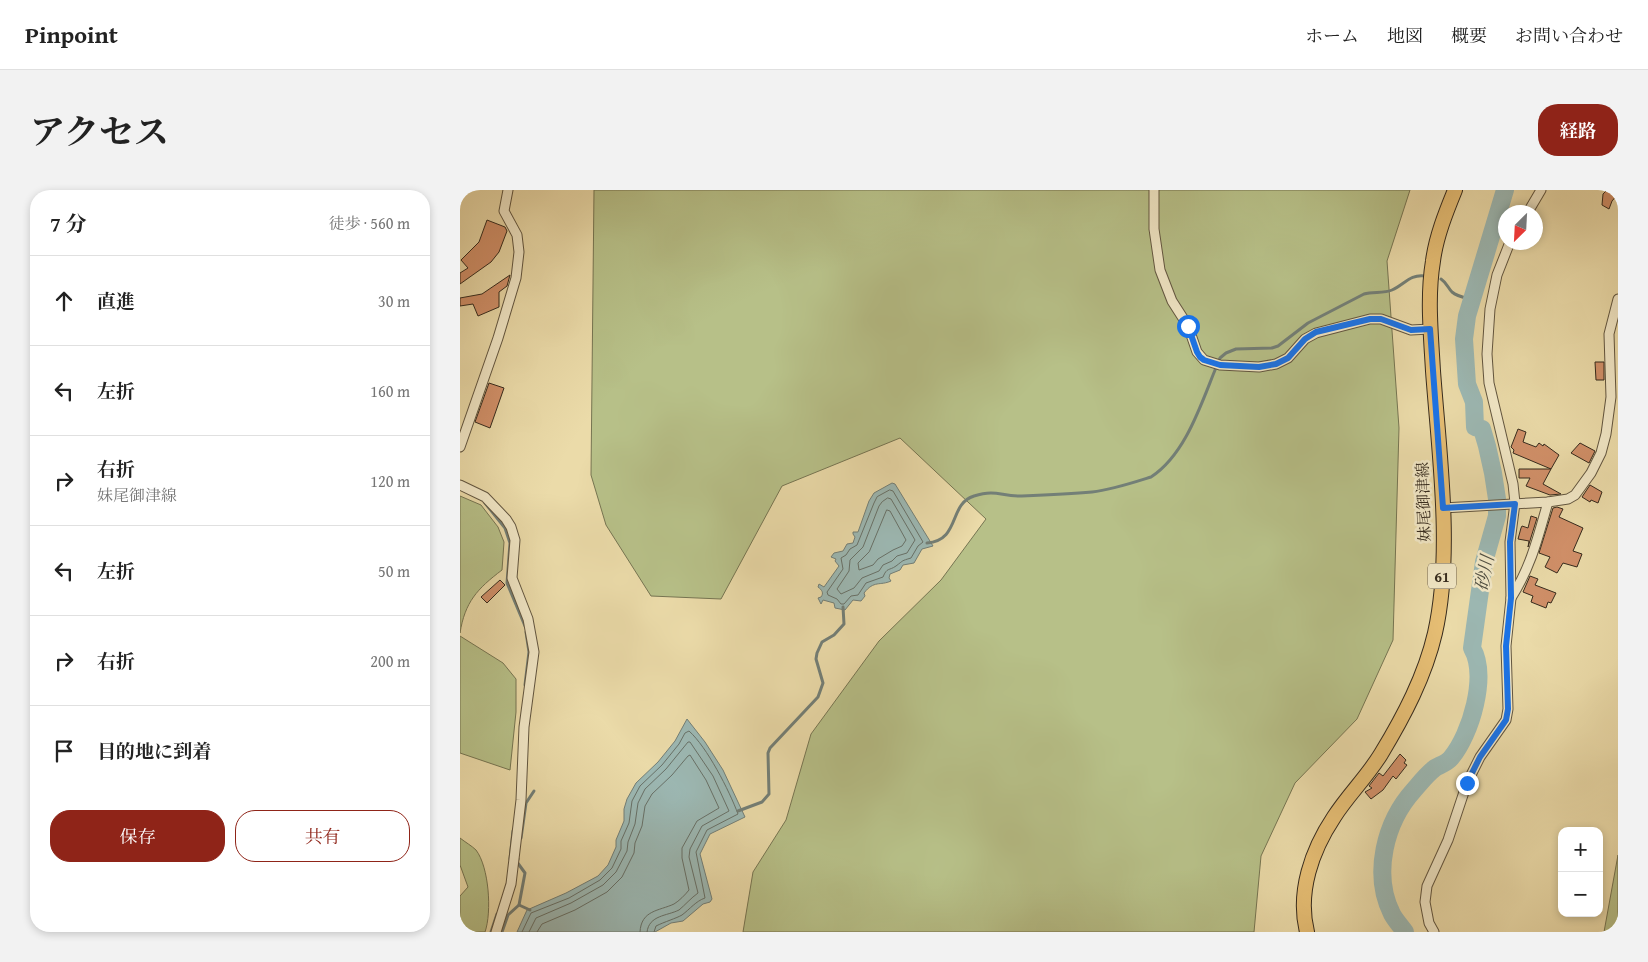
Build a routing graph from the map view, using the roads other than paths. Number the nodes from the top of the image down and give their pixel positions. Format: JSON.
{"nodes":[{"id":1,"x":508,"y":190,"type":"edge"},
{"id":2,"x":1154,"y":190,"type":"edge"},
{"id":3,"x":1455,"y":190,"type":"edge"},
{"id":4,"x":1541,"y":190,"type":"edge"},
{"id":5,"x":1532,"y":205,"type":"edge"},
{"id":6,"x":1507,"y":250,"type":"edge"},
{"id":7,"x":1618,"y":299,"type":"edge"},
{"id":8,"x":1430,"y":329,"type":"junction"},
{"id":9,"x":460,"y":447,"type":"edge"},
{"id":10,"x":460,"y":485,"type":"edge"},
{"id":11,"x":1548,"y":502,"type":"junction"},
{"id":12,"x":1513,"y":504,"type":"junction"},
{"id":13,"x":1443,"y":508,"type":"junction"},
{"id":14,"x":1511,"y":598,"type":"junction"},
{"id":15,"x":496,"y":932,"type":"edge"},
{"id":16,"x":1307,"y":932,"type":"edge"},
{"id":17,"x":1434,"y":932,"type":"edge"}],
"edges":[{"from":1,"to":9,"type":"street"},
{"from":2,"to":8,"type":"street"},
{"from":3,"to":8,"type":"main road","name":"妹尾御津線","number":"61"},
{"from":4,"to":5,"type":"street"},
{"from":6,"to":12,"type":"street"},
{"from":7,"to":11,"type":"street"},
{"from":8,"to":13,"type":"main road","name":"妹尾御津線","number":"61"},
{"from":10,"to":15,"type":"street"},
{"from":11,"to":12,"type":"street"},
{"from":11,"to":14,"type":"street"},
{"from":12,"to":13,"type":"street"},
{"from":12,"to":14,"type":"street"},
{"from":13,"to":16,"type":"main road","name":"妹尾御津線","number":"61"},
{"from":14,"to":17,"type":"street"}]}
